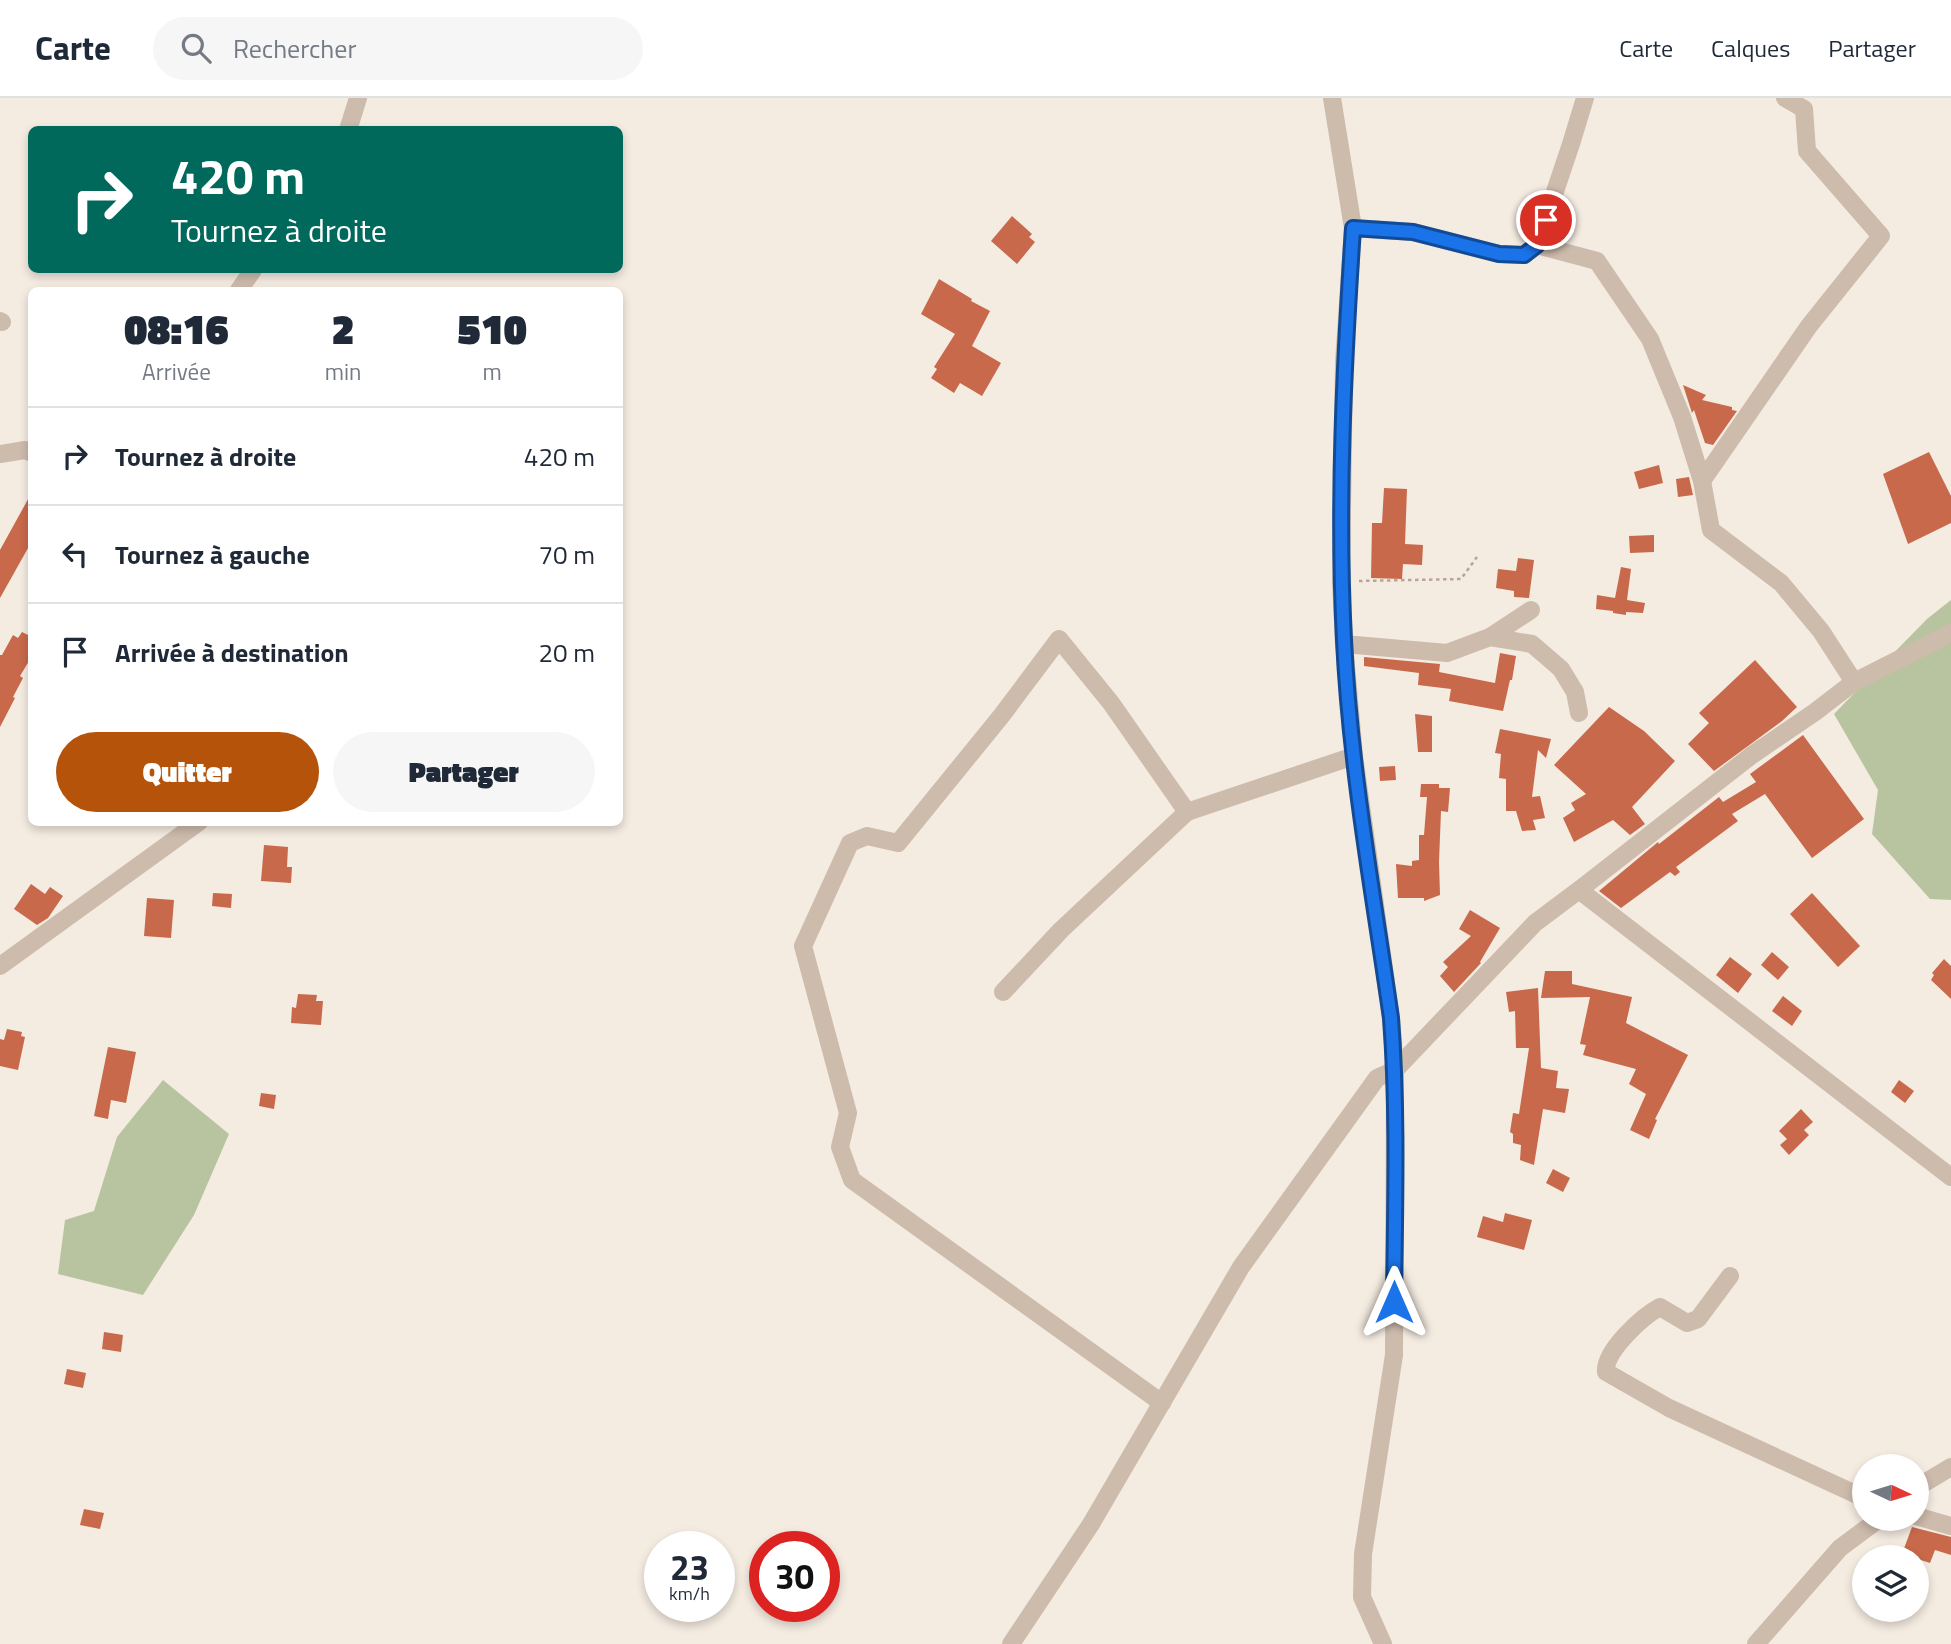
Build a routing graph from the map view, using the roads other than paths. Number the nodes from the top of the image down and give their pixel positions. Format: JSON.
{"nodes":[{"id":1,"x":358,"y":98,"type":"edge"},
{"id":2,"x":1332,"y":98,"type":"edge"},
{"id":3,"x":1585,"y":98,"type":"edge"},
{"id":4,"x":1785,"y":98,"type":"edge"},
{"id":5,"x":349,"y":126,"type":"edge"},
{"id":6,"x":1353,"y":228,"type":"junction"},
{"id":7,"x":1537,"y":245,"type":"junction"},
{"id":8,"x":28,"y":451,"type":"edge"},
{"id":9,"x":0,"y":454,"type":"edge"},
{"id":10,"x":1702,"y":481,"type":"junction"},
{"id":11,"x":1531,"y":610,"type":"dead end"},
{"id":12,"x":1951,"y":633,"type":"edge"},
{"id":13,"x":1490,"y":636,"type":"junction"},
{"id":14,"x":1344,"y":643,"type":"junction"},
{"id":15,"x":1854,"y":682,"type":"junction"},
{"id":16,"x":1579,"y":713,"type":"dead end"},
{"id":17,"x":1354,"y":756,"type":"junction"},
{"id":18,"x":1187,"y":812,"type":"junction"},
{"id":19,"x":194,"y":826,"type":"edge"},
{"id":20,"x":1579,"y":890,"type":"junction"},
{"id":21,"x":0,"y":967,"type":"edge"},
{"id":22,"x":1003,"y":992,"type":"dead end"},
{"id":23,"x":1395,"y":1070,"type":"junction"},
{"id":24,"x":1951,"y":1177,"type":"edge"},
{"id":25,"x":1730,"y":1276,"type":"dead end"},
{"id":26,"x":1162,"y":1403,"type":"junction"},
{"id":27,"x":1951,"y":1467,"type":"edge"},
{"id":28,"x":1929,"y":1480,"type":"edge"},
{"id":29,"x":1852,"y":1492,"type":"edge"},
{"id":30,"x":1929,"y":1520,"type":"edge"},
{"id":31,"x":1951,"y":1526,"type":"edge"},
{"id":32,"x":1863,"y":1531,"type":"edge"},
{"id":33,"x":1011,"y":1644,"type":"edge"},
{"id":34,"x":1383,"y":1644,"type":"edge"},
{"id":35,"x":1756,"y":1644,"type":"edge"}],
"edges":[{"from":1,"to":5,"type":"street"},
{"from":2,"to":6,"type":"street"},
{"from":3,"to":7,"type":"street"},
{"from":4,"to":10,"type":"street"},
{"from":6,"to":7,"type":"street"},
{"from":6,"to":14,"type":"street"},
{"from":7,"to":10,"type":"street"},
{"from":8,"to":9,"type":"street"},
{"from":10,"to":15,"type":"street"},
{"from":11,"to":13,"type":"street"},
{"from":12,"to":15,"type":"street"},
{"from":13,"to":14,"type":"street"},
{"from":13,"to":16,"type":"street"},
{"from":14,"to":17,"type":"street"},
{"from":15,"to":20,"type":"street"},
{"from":17,"to":18,"type":"street"},
{"from":17,"to":23,"type":"street"},
{"from":18,"to":22,"type":"street"},
{"from":18,"to":26,"type":"street"},
{"from":19,"to":21,"type":"street"},
{"from":20,"to":23,"type":"street"},
{"from":20,"to":24,"type":"street"},
{"from":23,"to":26,"type":"street"},
{"from":23,"to":34,"type":"street"},
{"from":25,"to":29,"type":"street"},
{"from":26,"to":33,"type":"street"},
{"from":27,"to":28,"type":"street"},
{"from":30,"to":31,"type":"street"},
{"from":32,"to":35,"type":"street"}]}
